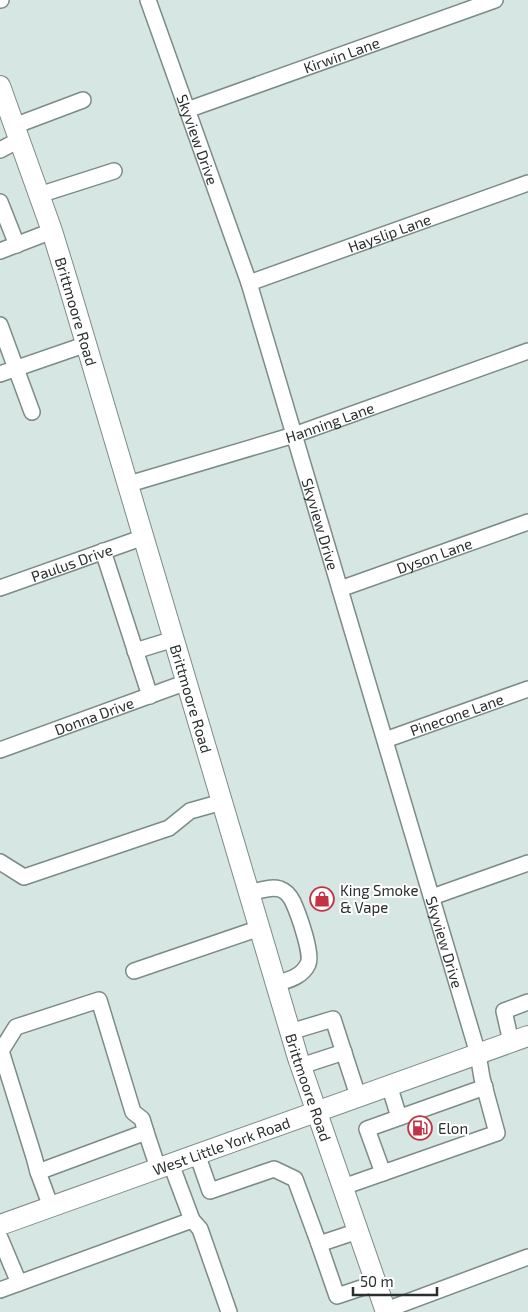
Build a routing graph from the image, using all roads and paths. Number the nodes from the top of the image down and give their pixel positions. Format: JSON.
{"nodes":[{"id":1,"x":148,"y":0,"type":"edge"},
{"id":2,"x":495,"y":0,"type":"edge"},
{"id":3,"x":0,"y":86,"type":"edge"},
{"id":4,"x":83,"y":100,"type":"dead end"},
{"id":5,"x":188,"y":110,"type":"junction"},
{"id":6,"x":17,"y":133,"type":"junction"},
{"id":7,"x":0,"y":150,"type":"edge"},
{"id":8,"x":114,"y":171,"type":"dead end"},
{"id":9,"x":528,"y":183,"type":"edge"},
{"id":10,"x":39,"y":195,"type":"junction"},
{"id":11,"x":0,"y":202,"type":"edge"},
{"id":12,"x":52,"y":231,"type":"junction"},
{"id":13,"x":17,"y":245,"type":"junction"},
{"id":14,"x":0,"y":251,"type":"edge"},
{"id":15,"x":249,"y":283,"type":"junction"},
{"id":16,"x":0,"y":325,"type":"edge"},
{"id":17,"x":86,"y":344,"type":"junction"},
{"id":18,"x":528,"y":351,"type":"edge"},
{"id":19,"x":16,"y":369,"type":"junction"},
{"id":20,"x":0,"y":374,"type":"edge"},
{"id":21,"x":32,"y":412,"type":"dead end"},
{"id":22,"x":294,"y":435,"type":"junction"},
{"id":23,"x":129,"y":484,"type":"junction"},
{"id":24,"x":528,"y":522,"type":"edge"},
{"id":25,"x":144,"y":537,"type":"junction"},
{"id":26,"x":103,"y":551,"type":"junction"},
{"id":27,"x":0,"y":588,"type":"edge"},
{"id":28,"x":340,"y":590,"type":"junction"},
{"id":29,"x":174,"y":639,"type":"junction"},
{"id":30,"x":135,"y":652,"type":"junction"},
{"id":31,"x":187,"y":682,"type":"junction"},
{"id":32,"x":528,"y":689,"type":"edge"},
{"id":33,"x":150,"y":696,"type":"junction"},
{"id":34,"x":385,"y":740,"type":"junction"},
{"id":35,"x":0,"y":750,"type":"edge"},
{"id":36,"x":222,"y":802,"type":"junction"},
{"id":37,"x":0,"y":862,"type":"edge"},
{"id":38,"x":528,"y":863,"type":"edge"},
{"id":39,"x":249,"y":893,"type":"junction"},
{"id":40,"x":432,"y":897,"type":"junction"},
{"id":41,"x":260,"y":928,"type":"junction"},
{"id":42,"x":134,"y":971,"type":"dead end"},
{"id":43,"x":276,"y":984,"type":"junction"},
{"id":44,"x":528,"y":1002,"type":"edge"},
{"id":45,"x":290,"y":1032,"type":"junction"},
{"id":46,"x":519,"y":1039,"type":"edge"},
{"id":47,"x":344,"y":1052,"type":"junction"},
{"id":48,"x":478,"y":1054,"type":"junction"},
{"id":49,"x":301,"y":1066,"type":"junction"},
{"id":50,"x":389,"y":1085,"type":"junction"},
{"id":51,"x":485,"y":1087,"type":"junction"},
{"id":52,"x":358,"y":1096,"type":"junction"},
{"id":53,"x":316,"y":1111,"type":"junction"},
{"id":54,"x":399,"y":1116,"type":"junction"},
{"id":55,"x":146,"y":1132,"type":"junction"},
{"id":56,"x":197,"y":1154,"type":"junction"},
{"id":57,"x":165,"y":1166,"type":"junction"},
{"id":58,"x":38,"y":1172,"type":"junction"},
{"id":59,"x":383,"y":1173,"type":"junction"},
{"id":60,"x":342,"y":1187,"type":"junction"},
{"id":61,"x":51,"y":1207,"type":"junction"},
{"id":62,"x":192,"y":1220,"type":"junction"},
{"id":63,"x":0,"y":1227,"type":"edge"},
{"id":64,"x":358,"y":1231,"type":"junction"},
{"id":65,"x":320,"y":1244,"type":"junction"},
{"id":66,"x":528,"y":1257,"type":"edge"},
{"id":67,"x":18,"y":1283,"type":"junction"},
{"id":68,"x":376,"y":1283,"type":"junction"},
{"id":69,"x":0,"y":1290,"type":"edge"},
{"id":70,"x":415,"y":1304,"type":"edge"},
{"id":71,"x":386,"y":1311,"type":"edge"},
{"id":72,"x":229,"y":1312,"type":"edge"}],
"edges":[{"from":1,"to":5,"type":"street","name":"Skyview Drive"},
{"from":2,"to":5,"type":"street","name":"Kirwin Lane"},
{"from":3,"to":6,"type":"main road","name":"Brittmoore Road"},
{"from":4,"to":6,"type":"street"},
{"from":5,"to":15,"type":"street","name":"Skyview Drive"},
{"from":6,"to":7,"type":"street"},
{"from":6,"to":10,"type":"main road","name":"Brittmoore Road"},
{"from":8,"to":10,"type":"street"},
{"from":9,"to":15,"type":"street","name":"Hayslip Lane"},
{"from":10,"to":12,"type":"main road","name":"Brittmoore Road"},
{"from":11,"to":13,"type":"street"},
{"from":12,"to":13,"type":"street"},
{"from":12,"to":17,"type":"main road","name":"Brittmoore Road"},
{"from":13,"to":14,"type":"street"},
{"from":15,"to":22,"type":"street","name":"Skyview Drive"},
{"from":16,"to":19,"type":"street"},
{"from":17,"to":19,"type":"street"},
{"from":17,"to":23,"type":"main road","name":"Brittmoore Road"},
{"from":18,"to":22,"type":"street","name":"Hanning Lane"},
{"from":19,"to":20,"type":"street"},
{"from":19,"to":21,"type":"street"},
{"from":22,"to":23,"type":"street","name":"Hanning Lane"},
{"from":22,"to":28,"type":"street","name":"Skyview Drive"},
{"from":23,"to":25,"type":"main road","name":"Brittmoore Road"},
{"from":24,"to":28,"type":"street","name":"Dyson Lane"},
{"from":25,"to":26,"type":"street","name":"Paulus Drive"},
{"from":25,"to":29,"type":"main road","name":"Brittmoore Road"},
{"from":26,"to":27,"type":"street","name":"Paulus Drive"},
{"from":26,"to":30,"type":"street"},
{"from":28,"to":34,"type":"street","name":"Skyview Drive"},
{"from":29,"to":30,"type":"street"},
{"from":29,"to":31,"type":"main road","name":"Brittmoore Road"},
{"from":30,"to":33,"type":"street"},
{"from":31,"to":33,"type":"street","name":"Donna Drive"},
{"from":31,"to":36,"type":"main road","name":"Brittmoore Road"},
{"from":32,"to":34,"type":"street","name":"Pinecone Lane"},
{"from":33,"to":35,"type":"street","name":"Donna Drive"},
{"from":34,"to":40,"type":"street","name":"Skyview Drive"},
{"from":36,"to":37,"type":"street"},
{"from":36,"to":39,"type":"main road","name":"Brittmoore Road"},
{"from":38,"to":40,"type":"street"},
{"from":39,"to":41,"type":"main road","name":"Brittmoore Road"},
{"from":39,"to":43,"type":"street"},
{"from":40,"to":48,"type":"street","name":"Skyview Drive"},
{"from":41,"to":42,"type":"street"},
{"from":41,"to":43,"type":"main road","name":"Brittmoore Road"},
{"from":43,"to":45,"type":"main road","name":"Brittmoore Road"},
{"from":44,"to":46,"type":"street"},
{"from":45,"to":47,"type":"street"},
{"from":45,"to":49,"type":"main road","name":"Brittmoore Road"},
{"from":46,"to":48,"type":"main road","name":"West Little York Road"},
{"from":47,"to":49,"type":"street"},
{"from":47,"to":52,"type":"street"},
{"from":48,"to":50,"type":"main road","name":"West Little York Road"},
{"from":48,"to":51,"type":"street","name":"Skyview Drive"},
{"from":49,"to":53,"type":"main road","name":"Brittmoore Road"},
{"from":50,"to":52,"type":"main road","name":"West Little York Road"},
{"from":50,"to":54,"type":"street"},
{"from":51,"to":54,"type":"street"},
{"from":51,"to":59,"type":"street","name":"Skyview Drive"},
{"from":52,"to":53,"type":"main road","name":"West Little York Road"},
{"from":53,"to":56,"type":"main road","name":"West Little York Road"},
{"from":53,"to":60,"type":"main road","name":"Brittmoore Road"},
{"from":54,"to":59,"type":"street"},
{"from":55,"to":57,"type":"street"},
{"from":55,"to":58,"type":"street"},
{"from":55,"to":58,"type":"street"},
{"from":56,"to":57,"type":"main road","name":"West Little York Road"},
{"from":56,"to":65,"type":"street"},
{"from":57,"to":61,"type":"main road","name":"West Little York Road"},
{"from":57,"to":62,"type":"street"},
{"from":58,"to":61,"type":"street"},
{"from":59,"to":60,"type":"street"},
{"from":60,"to":64,"type":"main road","name":"Brittmoore Road"},
{"from":61,"to":63,"type":"main road","name":"West Little York Road"},
{"from":62,"to":67,"type":"street"},
{"from":62,"to":72,"type":"street"},
{"from":63,"to":67,"type":"street"},
{"from":64,"to":65,"type":"street"},
{"from":64,"to":68,"type":"main road","name":"Brittmoore Road"},
{"from":65,"to":68,"type":"street"},
{"from":66,"to":70,"type":"street"},
{"from":67,"to":69,"type":"street"},
{"from":68,"to":71,"type":"main road","name":"Brittmoore Road"},
{"from":70,"to":71,"type":"street"}]}
